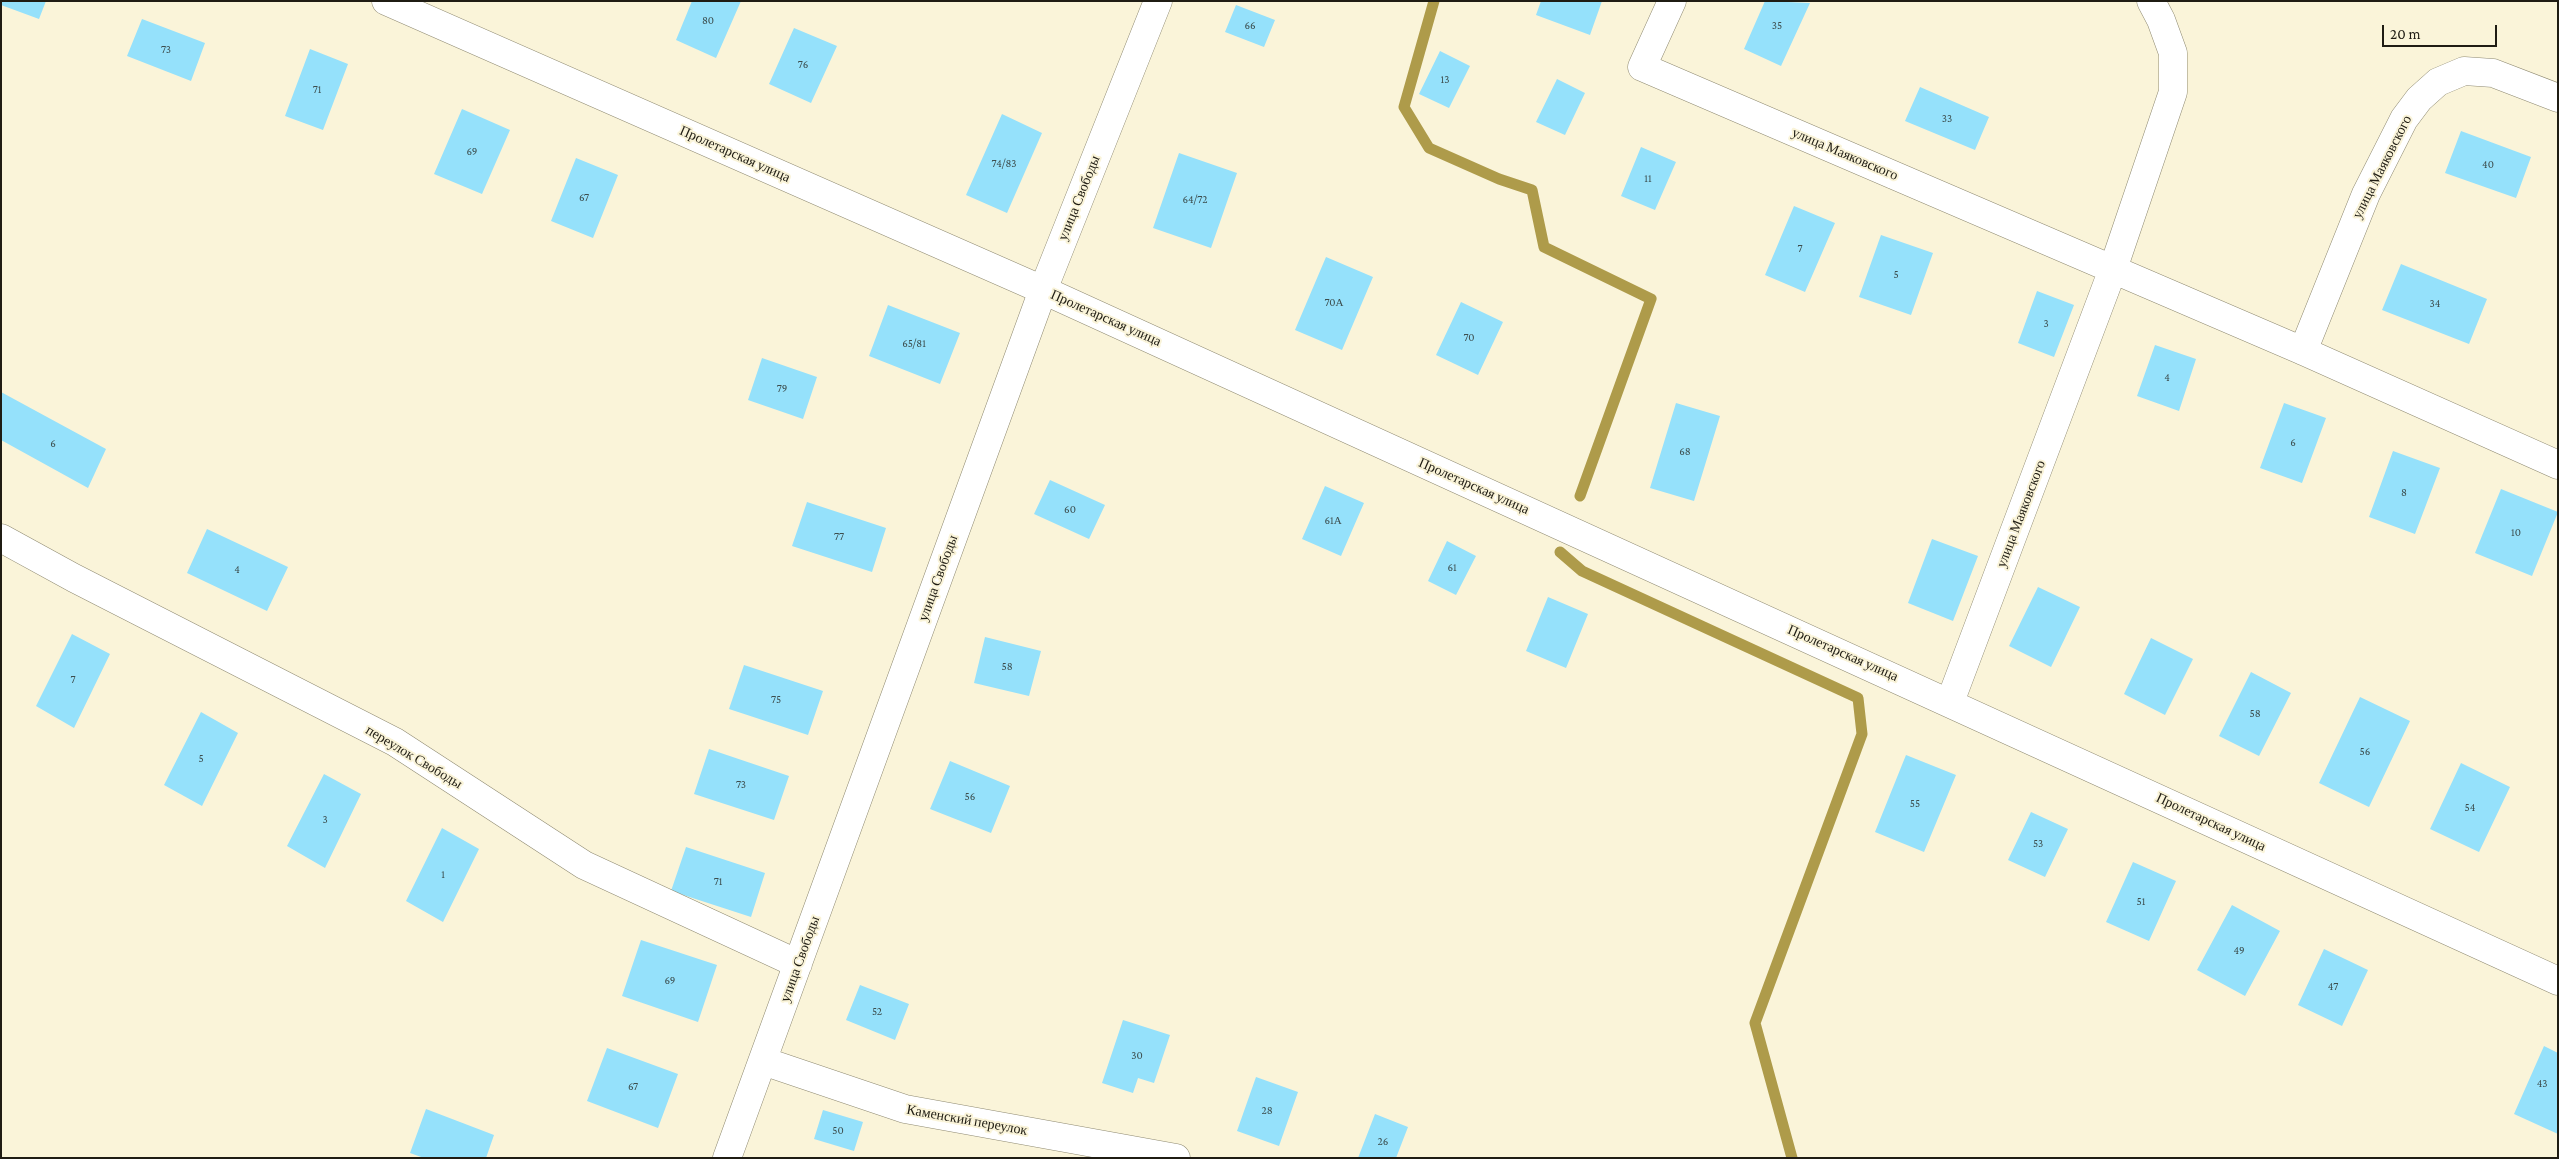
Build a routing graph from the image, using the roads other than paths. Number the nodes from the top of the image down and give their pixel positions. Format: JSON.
{"nodes":[{"id":1,"x":386,"y":1,"type":"edge"},
{"id":2,"x":1158,"y":1,"type":"edge"},
{"id":3,"x":1672,"y":1,"type":"edge"},
{"id":4,"x":2151,"y":1,"type":"edge"},
{"id":5,"x":2558,"y":98,"type":"edge"},
{"id":6,"x":2112,"y":269,"type":"junction"},
{"id":7,"x":1043,"y":290,"type":"junction"},
{"id":8,"x":2303,"y":351,"type":"junction"},
{"id":9,"x":2558,"y":465,"type":"edge"},
{"id":10,"x":1,"y":538,"type":"edge"},
{"id":11,"x":1950,"y":702,"type":"junction"},
{"id":12,"x":798,"y":964,"type":"junction"},
{"id":13,"x":2558,"y":981,"type":"edge"},
{"id":14,"x":763,"y":1061,"type":"junction"},
{"id":15,"x":727,"y":1158,"type":"edge"},
{"id":16,"x":1176,"y":1158,"type":"edge"}],
"edges":[{"from":1,"to":7,"type":"street","name":"Пролетарская улица"},
{"from":2,"to":7,"type":"street","name":"улица Свободы"},
{"from":3,"to":6,"type":"street","name":"улица Маяковского"},
{"from":4,"to":6,"type":"street","name":"улица Маяковского"},
{"from":5,"to":8,"type":"street","name":"улица Маяковского"},
{"from":6,"to":8,"type":"street","name":"улица Маяковского"},
{"from":6,"to":11,"type":"street","name":"улица Маяковского"},
{"from":7,"to":11,"type":"street","name":"Пролетарская улица"},
{"from":7,"to":12,"type":"street","name":"улица Свободы"},
{"from":8,"to":9,"type":"street","name":"улица Маяковского"},
{"from":10,"to":12,"type":"street","name":"переулок Свободы"},
{"from":11,"to":13,"type":"street","name":"Пролетарская улица"},
{"from":12,"to":14,"type":"street","name":"улица Свободы"},
{"from":14,"to":15,"type":"street","name":"улица Свободы"},
{"from":14,"to":16,"type":"street","name":"Каменский переулок"}]}
